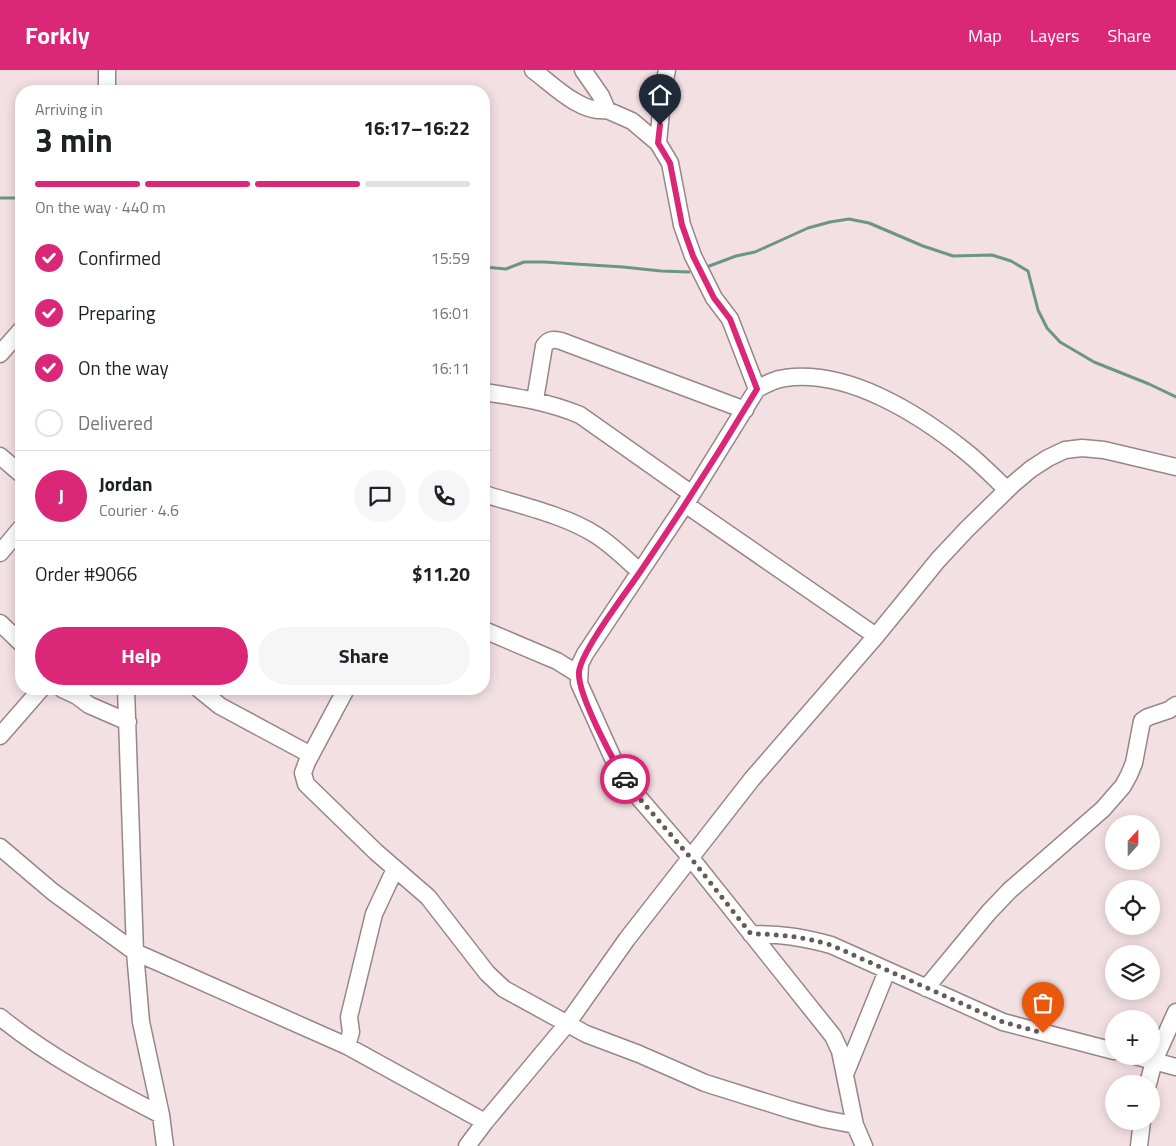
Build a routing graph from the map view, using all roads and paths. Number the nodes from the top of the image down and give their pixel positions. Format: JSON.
{"nodes":[{"id":1,"x":107,"y":70,"type":"edge"},
{"id":2,"x":533,"y":70,"type":"edge"},
{"id":3,"x":583,"y":70,"type":"edge"},
{"id":4,"x":667,"y":70,"type":"edge"},
{"id":5,"x":107,"y":85,"type":"edge"},
{"id":6,"x":607,"y":110,"type":"junction"},
{"id":7,"x":658,"y":143,"type":"junction"},
{"id":8,"x":15,"y":337,"type":"edge"},
{"id":9,"x":0,"y":354,"type":"edge"},
{"id":10,"x":757,"y":389,"type":"junction"},
{"id":11,"x":490,"y":393,"type":"edge"},
{"id":12,"x":535,"y":400,"type":"junction"},
{"id":13,"x":744,"y":410,"type":"junction"},
{"id":14,"x":0,"y":456,"type":"edge"},
{"id":15,"x":1176,"y":467,"type":"edge"},
{"id":16,"x":15,"y":469,"type":"edge"},
{"id":17,"x":1008,"y":490,"type":"junction"},
{"id":18,"x":490,"y":496,"type":"edge"},
{"id":19,"x":689,"y":499,"type":"junction"},
{"id":20,"x":15,"y":535,"type":"edge"},
{"id":21,"x":0,"y":553,"type":"edge"},
{"id":22,"x":640,"y":572,"type":"junction"},
{"id":23,"x":0,"y":623,"type":"edge"},
{"id":24,"x":490,"y":633,"type":"edge"},
{"id":25,"x":876,"y":636,"type":"junction"},
{"id":26,"x":15,"y":637,"type":"edge"},
{"id":27,"x":578,"y":674,"type":"junction"},
{"id":28,"x":36,"y":695,"type":"edge"},
{"id":29,"x":75,"y":695,"type":"edge"},
{"id":30,"x":126,"y":695,"type":"edge"},
{"id":31,"x":206,"y":695,"type":"edge"},
{"id":32,"x":343,"y":695,"type":"edge"},
{"id":33,"x":1176,"y":705,"type":"edge"},
{"id":34,"x":128,"y":722,"type":"junction"},
{"id":35,"x":0,"y":736,"type":"edge"},
{"id":36,"x":311,"y":755,"type":"junction"},
{"id":37,"x":0,"y":847,"type":"edge"},
{"id":38,"x":690,"y":857,"type":"junction"},
{"id":39,"x":395,"y":869,"type":"junction"},
{"id":40,"x":751,"y":934,"type":"junction"},
{"id":41,"x":135,"y":952,"type":"junction"},
{"id":42,"x":887,"y":971,"type":"junction"},
{"id":43,"x":926,"y":988,"type":"junction"},
{"id":44,"x":1176,"y":1012,"type":"edge"},
{"id":45,"x":0,"y":1017,"type":"edge"},
{"id":46,"x":567,"y":1024,"type":"junction"},
{"id":47,"x":347,"y":1046,"type":"junction"},
{"id":48,"x":1160,"y":1048,"type":"edge"},
{"id":49,"x":1105,"y":1049,"type":"edge"},
{"id":50,"x":1160,"y":1063,"type":"edge"},
{"id":51,"x":1176,"y":1067,"type":"edge"},
{"id":52,"x":846,"y":1072,"type":"junction"},
{"id":53,"x":161,"y":1115,"type":"junction"},
{"id":54,"x":485,"y":1122,"type":"junction"},
{"id":55,"x":855,"y":1125,"type":"junction"},
{"id":56,"x":1141,"y":1130,"type":"edge"},
{"id":57,"x":165,"y":1146,"type":"edge"},
{"id":58,"x":467,"y":1146,"type":"edge"},
{"id":59,"x":864,"y":1146,"type":"edge"},
{"id":60,"x":1139,"y":1146,"type":"edge"}],
"edges":[{"from":1,"to":5,"type":"street"},
{"from":2,"to":6,"type":"street"},
{"from":3,"to":6,"type":"street"},
{"from":4,"to":7,"type":"street"},
{"from":6,"to":7,"type":"street"},
{"from":7,"to":10,"type":"street"},
{"from":8,"to":9,"type":"street"},
{"from":10,"to":13,"type":"street"},
{"from":10,"to":17,"type":"street"},
{"from":11,"to":12,"type":"street"},
{"from":12,"to":13,"type":"street"},
{"from":12,"to":19,"type":"street"},
{"from":13,"to":19,"type":"street"},
{"from":14,"to":16,"type":"street"},
{"from":15,"to":17,"type":"street"},
{"from":17,"to":25,"type":"street"},
{"from":18,"to":22,"type":"street"},
{"from":19,"to":22,"type":"street"},
{"from":19,"to":25,"type":"street"},
{"from":20,"to":21,"type":"street"},
{"from":22,"to":27,"type":"street"},
{"from":23,"to":26,"type":"street"},
{"from":24,"to":27,"type":"street"},
{"from":25,"to":38,"type":"street"},
{"from":27,"to":38,"type":"street"},
{"from":28,"to":35,"type":"street"},
{"from":29,"to":34,"type":"street"},
{"from":30,"to":34,"type":"street"},
{"from":31,"to":36,"type":"street"},
{"from":32,"to":36,"type":"street"},
{"from":33,"to":43,"type":"street"},
{"from":34,"to":41,"type":"street"},
{"from":36,"to":39,"type":"street"},
{"from":37,"to":41,"type":"street"},
{"from":38,"to":40,"type":"street"},
{"from":38,"to":46,"type":"street"},
{"from":39,"to":46,"type":"street"},
{"from":39,"to":47,"type":"street"},
{"from":40,"to":42,"type":"street"},
{"from":40,"to":52,"type":"street"},
{"from":41,"to":47,"type":"street"},
{"from":41,"to":53,"type":"street"},
{"from":42,"to":43,"type":"street"},
{"from":42,"to":52,"type":"street"},
{"from":43,"to":49,"type":"street"},
{"from":44,"to":48,"type":"street"},
{"from":45,"to":53,"type":"street"},
{"from":46,"to":54,"type":"street"},
{"from":46,"to":55,"type":"street"},
{"from":47,"to":54,"type":"street"},
{"from":50,"to":51,"type":"street"},
{"from":52,"to":55,"type":"street"},
{"from":53,"to":57,"type":"street"},
{"from":54,"to":58,"type":"street"},
{"from":55,"to":59,"type":"street"},
{"from":56,"to":60,"type":"street"}]}
